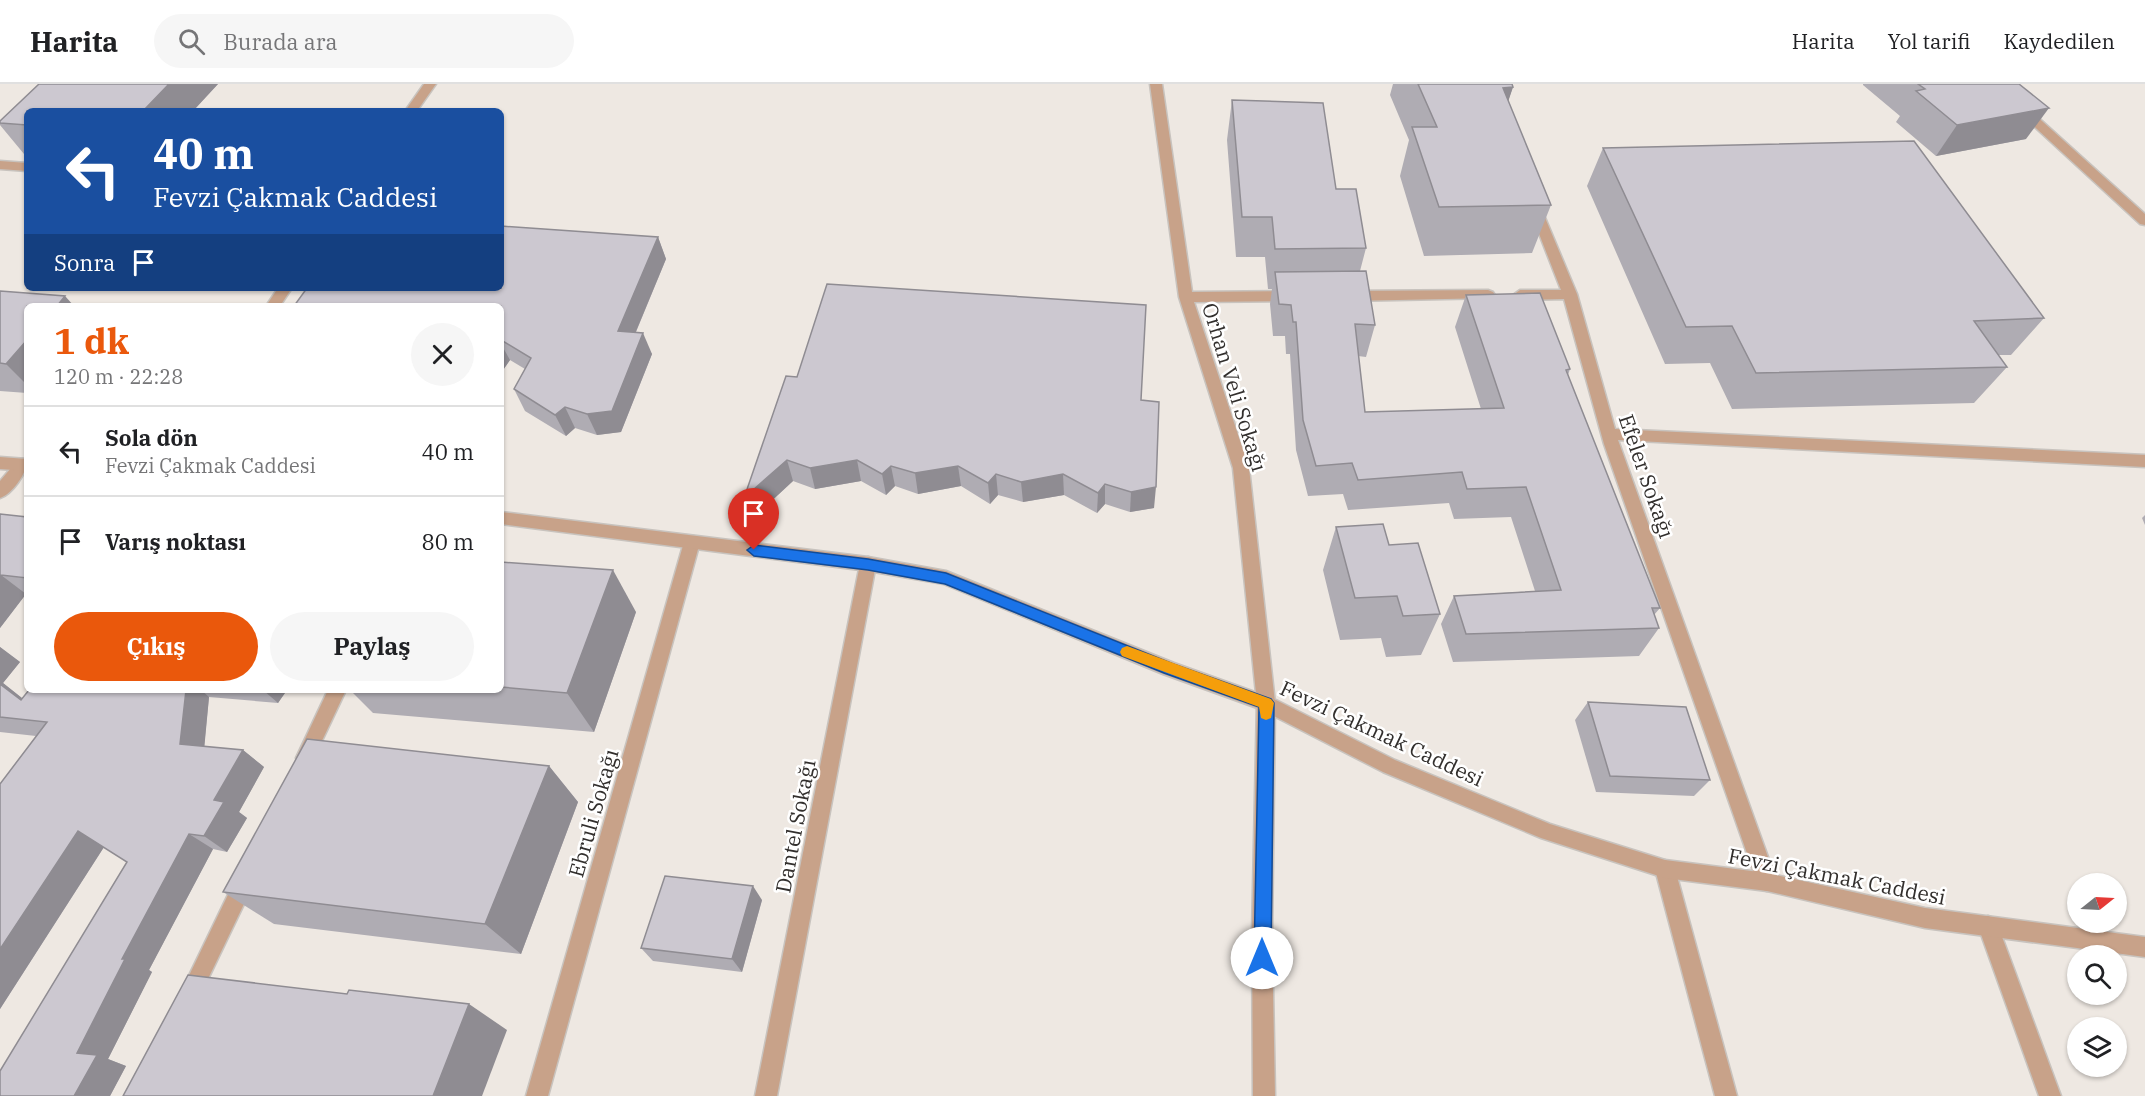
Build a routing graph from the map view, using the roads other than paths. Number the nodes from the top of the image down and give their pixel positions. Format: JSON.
{"nodes":[{"id":1,"x":430,"y":84,"type":"edge"},
{"id":2,"x":1156,"y":84,"type":"edge"},
{"id":3,"x":1994,"y":84,"type":"edge"},
{"id":4,"x":413,"y":108,"type":"edge"},
{"id":5,"x":0,"y":165,"type":"edge"},
{"id":6,"x":24,"y":167,"type":"edge"},
{"id":7,"x":1530,"y":195,"type":"edge"},
{"id":8,"x":2145,"y":221,"type":"edge"},
{"id":9,"x":1570,"y":294,"type":"junction"},
{"id":10,"x":1303,"y":296,"type":"edge"},
{"id":11,"x":1338,"y":296,"type":"edge"},
{"id":12,"x":1186,"y":297,"type":"junction"},
{"id":13,"x":1609,"y":434,"type":"junction"},
{"id":14,"x":2145,"y":461,"type":"edge"},
{"id":15,"x":0,"y":463,"type":"edge"},
{"id":16,"x":24,"y":465,"type":"edge"},
{"id":17,"x":24,"y":466,"type":"edge"},
{"id":18,"x":0,"y":492,"type":"edge"},
{"id":19,"x":504,"y":518,"type":"edge"},
{"id":20,"x":692,"y":542,"type":"junction"},
{"id":21,"x":868,"y":564,"type":"junction"},
{"id":22,"x":337,"y":693,"type":"edge"},
{"id":23,"x":1266,"y":703,"type":"junction"},
{"id":24,"x":296,"y":776,"type":"edge"},
{"id":25,"x":255,"y":861,"type":"edge"},
{"id":26,"x":1665,"y":869,"type":"junction"},
{"id":27,"x":1767,"y":882,"type":"junction"},
{"id":28,"x":1988,"y":926,"type":"junction"},
{"id":29,"x":2145,"y":947,"type":"edge"},
{"id":30,"x":183,"y":1011,"type":"edge"},
{"id":31,"x":537,"y":1096,"type":"edge"},
{"id":32,"x":766,"y":1096,"type":"edge"},
{"id":33,"x":1264,"y":1096,"type":"edge"},
{"id":34,"x":1726,"y":1096,"type":"edge"},
{"id":35,"x":2050,"y":1096,"type":"edge"}],
"edges":[{"from":1,"to":4,"type":"street"},
{"from":2,"to":12,"type":"street","name":"Orhan Veli Sokağı"},
{"from":3,"to":8,"type":"street"},
{"from":5,"to":6,"type":"street"},
{"from":7,"to":9,"type":"street","name":"Efeler Sokağı"},
{"from":9,"to":11,"type":"street"},
{"from":9,"to":13,"type":"street","name":"Efeler Sokağı"},
{"from":10,"to":12,"type":"street"},
{"from":12,"to":23,"type":"street","name":"Orhan Veli Sokağı"},
{"from":13,"to":14,"type":"street"},
{"from":13,"to":27,"type":"street","name":"Efeler Sokağı"},
{"from":15,"to":16,"type":"street"},
{"from":17,"to":18,"type":"street"},
{"from":19,"to":20,"type":"street","name":"Fevzi Çakmak Caddesi"},
{"from":20,"to":21,"type":"street","name":"Fevzi Çakmak Caddesi"},
{"from":20,"to":31,"type":"street","name":"Ebruli Sokağı"},
{"from":21,"to":23,"type":"street","name":"Fevzi Çakmak Caddesi"},
{"from":21,"to":32,"type":"street","name":"Dantel Sokağı"},
{"from":22,"to":24,"type":"street"},
{"from":23,"to":26,"type":"street","name":"Fevzi Çakmak Caddesi"},
{"from":23,"to":33,"type":"street","name":"Orhan Veli Sokağı"},
{"from":25,"to":30,"type":"street"},
{"from":26,"to":27,"type":"street","name":"Fevzi Çakmak Caddesi"},
{"from":26,"to":34,"type":"street"},
{"from":27,"to":28,"type":"street","name":"Fevzi Çakmak Caddesi"},
{"from":28,"to":29,"type":"street","name":"Fevzi Çakmak Caddesi"},
{"from":28,"to":35,"type":"street"}]}
